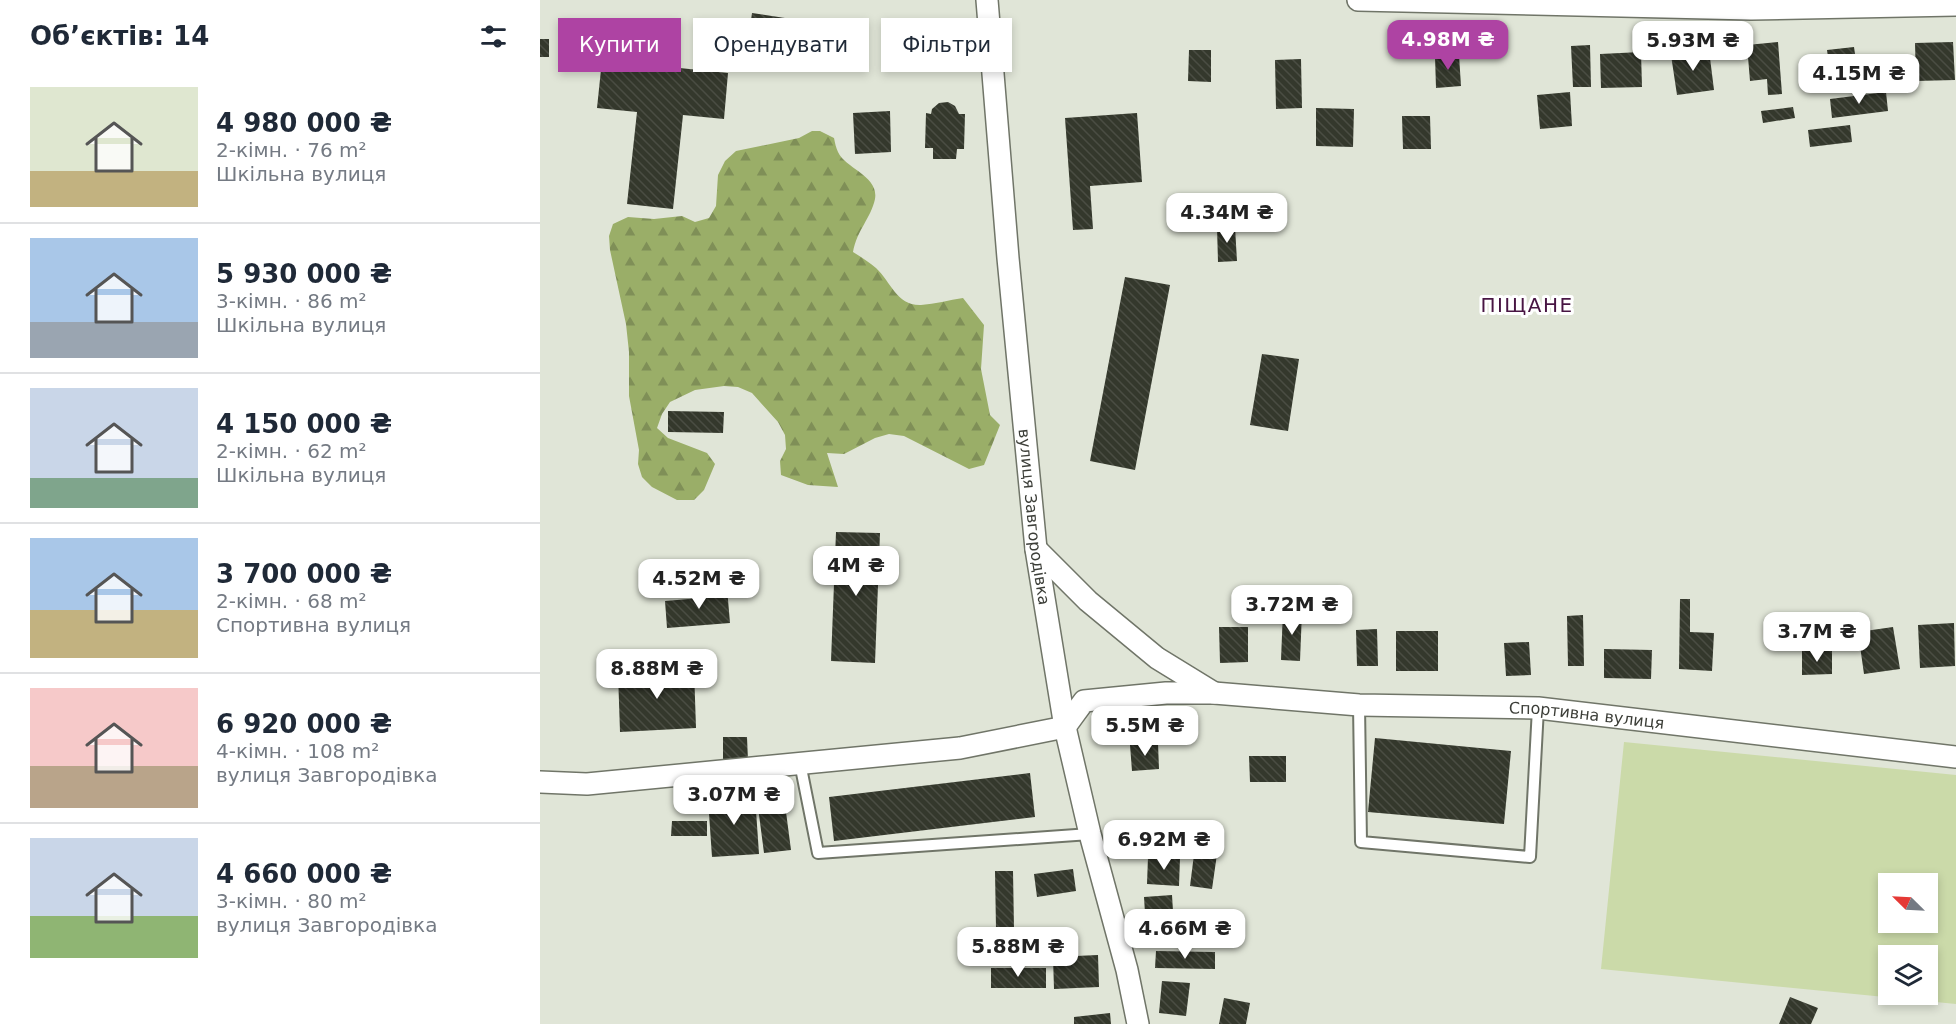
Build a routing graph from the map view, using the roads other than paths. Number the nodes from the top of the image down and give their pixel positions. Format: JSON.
{"nodes":[{"id":1,"x":987,"y":0,"type":"edge"},
{"id":2,"x":1358,"y":0,"type":"edge"},
{"id":3,"x":1956,"y":5,"type":"edge"},
{"id":4,"x":1036,"y":549,"type":"junction"},
{"id":5,"x":1214,"y":693,"type":"junction"},
{"id":6,"x":1359,"y":705,"type":"junction"},
{"id":7,"x":1538,"y":708,"type":"junction"},
{"id":8,"x":1065,"y":727,"type":"junction"},
{"id":9,"x":1956,"y":757,"type":"edge"},
{"id":10,"x":800,"y":763,"type":"junction"},
{"id":11,"x":540,"y":782,"type":"edge"},
{"id":12,"x":1090,"y":834,"type":"junction"},
{"id":13,"x":1138,"y":1024,"type":"edge"}],
"edges":[{"from":1,"to":4,"type":"street","name":"вулиця Завгородівка"},
{"from":2,"to":3,"type":"street"},
{"from":4,"to":5,"type":"street"},
{"from":4,"to":8,"type":"street","name":"вулиця Завгородівка"},
{"from":5,"to":6,"type":"street","name":"Спортивна вулиця"},
{"from":5,"to":8,"type":"street","name":"Спортивна вулиця"},
{"from":6,"to":7,"type":"street","name":"Спортивна вулиця"},
{"from":6,"to":7,"type":"lane"},
{"from":7,"to":9,"type":"street","name":"Спортивна вулиця"},
{"from":8,"to":10,"type":"street"},
{"from":8,"to":12,"type":"street","name":"вулиця Завгородівка"},
{"from":10,"to":11,"type":"street"},
{"from":10,"to":12,"type":"lane"},
{"from":12,"to":13,"type":"street","name":"вулиця Завгородівка"}]}
